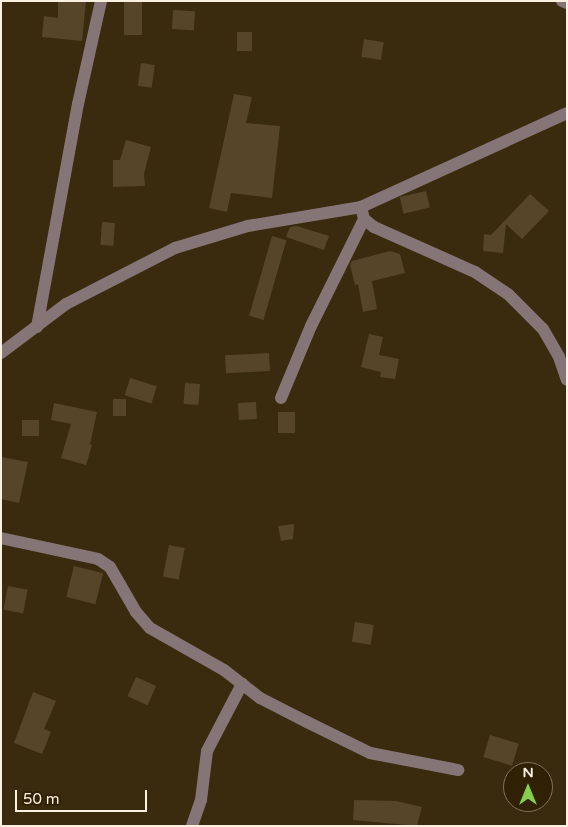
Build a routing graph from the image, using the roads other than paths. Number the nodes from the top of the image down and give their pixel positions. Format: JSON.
{"nodes":[{"id":1,"x":101,"y":1,"type":"edge"},
{"id":2,"x":562,"y":1,"type":"edge"},
{"id":3,"x":567,"y":3,"type":"edge"},
{"id":4,"x":567,"y":114,"type":"edge"},
{"id":5,"x":362,"y":213,"type":"junction"},
{"id":6,"x":37,"y":327,"type":"junction"},
{"id":7,"x":1,"y":353,"type":"edge"},
{"id":8,"x":567,"y":380,"type":"edge"},
{"id":9,"x":281,"y":398,"type":"dead end"},
{"id":10,"x":1,"y":538,"type":"edge"},
{"id":11,"x":242,"y":684,"type":"junction"},
{"id":12,"x":458,"y":770,"type":"dead end"},
{"id":13,"x":192,"y":826,"type":"edge"}],
"edges":[{"from":1,"to":6,"type":"street"},
{"from":2,"to":3,"type":"street"},
{"from":4,"to":5,"type":"street"},
{"from":5,"to":6,"type":"street"},
{"from":5,"to":8,"type":"street"},
{"from":5,"to":9,"type":"street"},
{"from":6,"to":7,"type":"street"},
{"from":10,"to":11,"type":"street"},
{"from":11,"to":12,"type":"street"},
{"from":11,"to":13,"type":"street"}]}
